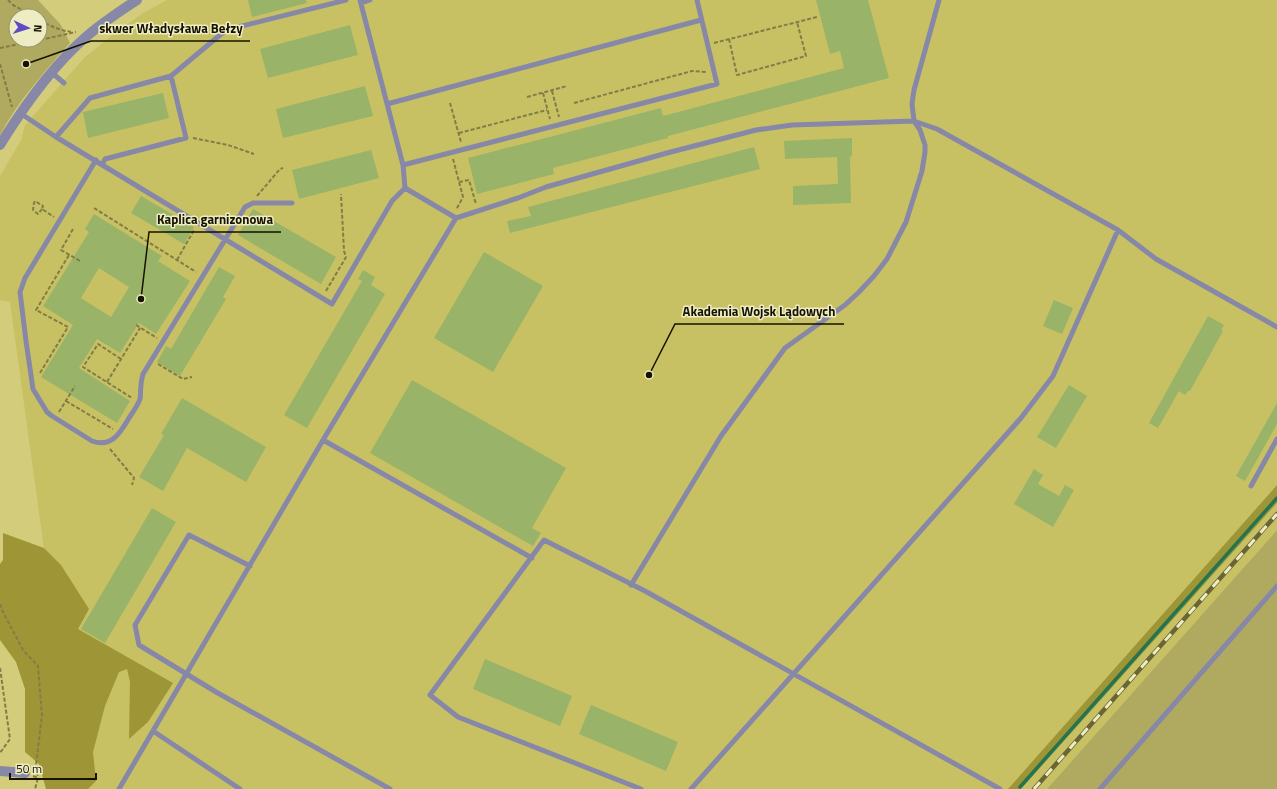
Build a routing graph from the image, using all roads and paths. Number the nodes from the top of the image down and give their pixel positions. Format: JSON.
{"nodes":[{"id":1,"x":8,"y":0,"type":"edge"},
{"id":2,"x":136,"y":0,"type":"edge"},
{"id":3,"x":346,"y":0,"type":"edge"},
{"id":4,"x":370,"y":0,"type":"edge"},
{"id":5,"x":696,"y":0,"type":"edge"},
{"id":6,"x":939,"y":0,"type":"edge"},
{"id":7,"x":361,"y":1,"type":"edge"},
{"id":8,"x":19,"y":8,"type":"edge"},
{"id":9,"x":817,"y":17,"type":"dead end"},
{"id":10,"x":701,"y":20,"type":"junction"},
{"id":11,"x":797,"y":22,"type":"junction"},
{"id":12,"x":48,"y":25,"type":"edge"},
{"id":13,"x":78,"y":31,"type":"dead end"},
{"id":14,"x":74,"y":32,"type":"junction"},
{"id":15,"x":48,"y":38,"type":"edge"},
{"id":16,"x":729,"y":39,"type":"junction"},
{"id":17,"x":707,"y":44,"type":"junction"},
{"id":18,"x":0,"y":64,"type":"edge"},
{"id":19,"x":51,"y":72,"type":"junction"},
{"id":20,"x":714,"y":72,"type":"junction"},
{"id":21,"x":171,"y":76,"type":"junction"},
{"id":22,"x":64,"y":83,"type":"dead end"},
{"id":23,"x":567,"y":86,"type":"dead end"},
{"id":24,"x":552,"y":90,"type":"junction"},
{"id":25,"x":543,"y":93,"type":"junction"},
{"id":26,"x":527,"y":97,"type":"dead end"},
{"id":27,"x":450,"y":103,"type":"dead end"},
{"id":28,"x":574,"y":103,"type":"dead end"},
{"id":29,"x":387,"y":104,"type":"junction"},
{"id":30,"x":16,"y":110,"type":"junction"},
{"id":31,"x":547,"y":110,"type":"junction"},
{"id":32,"x":914,"y":121,"type":"junction"},
{"id":33,"x":561,"y":124,"type":"junction"},
{"id":34,"x":552,"y":126,"type":"junction"},
{"id":35,"x":459,"y":133,"type":"junction"},
{"id":36,"x":56,"y":137,"type":"junction"},
{"id":37,"x":186,"y":138,"type":"junction"},
{"id":38,"x":0,"y":146,"type":"edge"},
{"id":39,"x":463,"y":149,"type":"junction"},
{"id":40,"x":452,"y":152,"type":"junction"},
{"id":41,"x":254,"y":154,"type":"dead end"},
{"id":42,"x":96,"y":160,"type":"junction"},
{"id":43,"x":102,"y":165,"type":"junction"},
{"id":44,"x":403,"y":165,"type":"junction"},
{"id":45,"x":283,"y":168,"type":"dead end"},
{"id":46,"x":459,"y":182,"type":"junction"},
{"id":47,"x":405,"y":188,"type":"junction"},
{"id":48,"x":341,"y":194,"type":"dead end"},
{"id":49,"x":253,"y":203,"type":"junction"},
{"id":50,"x":292,"y":203,"type":"dead end"},
{"id":51,"x":94,"y":208,"type":"dead end"},
{"id":52,"x":42,"y":209,"type":"junction"},
{"id":53,"x":478,"y":211,"type":"junction"},
{"id":54,"x":456,"y":218,"type":"junction"},
{"id":55,"x":60,"y":221,"type":"junction"},
{"id":56,"x":198,"y":224,"type":"junction"},
{"id":57,"x":73,"y":229,"type":"dead end"},
{"id":58,"x":1118,"y":230,"type":"junction"},
{"id":59,"x":226,"y":240,"type":"junction"},
{"id":60,"x":69,"y":255,"type":"junction"},
{"id":61,"x":177,"y":260,"type":"junction"},
{"id":62,"x":80,"y":261,"type":"dead end"},
{"id":63,"x":204,"y":276,"type":"junction"},
{"id":64,"x":322,"y":298,"type":"junction"},
{"id":65,"x":136,"y":325,"type":"dead end"},
{"id":66,"x":1277,"y":327,"type":"edge"},
{"id":67,"x":140,"y":328,"type":"junction"},
{"id":68,"x":154,"y":336,"type":"dead end"},
{"id":69,"x":121,"y":359,"type":"junction"},
{"id":70,"x":152,"y":361,"type":"junction"},
{"id":71,"x":192,"y":377,"type":"dead end"},
{"id":72,"x":32,"y":380,"type":"junction"},
{"id":73,"x":107,"y":382,"type":"junction"},
{"id":74,"x":75,"y":386,"type":"dead end"},
{"id":75,"x":66,"y":401,"type":"junction"},
{"id":76,"x":138,"y":402,"type":"junction"},
{"id":77,"x":58,"y":413,"type":"dead end"},
{"id":78,"x":114,"y":430,"type":"dead end"},
{"id":79,"x":1277,"y":439,"type":"edge"},
{"id":80,"x":323,"y":440,"type":"junction"},
{"id":81,"x":108,"y":442,"type":"junction"},
{"id":82,"x":132,"y":485,"type":"dead end"},
{"id":83,"x":1251,"y":486,"type":"dead end"},
{"id":84,"x":532,"y":558,"type":"junction"},
{"id":85,"x":250,"y":566,"type":"junction"},
{"id":86,"x":632,"y":585,"type":"junction"},
{"id":87,"x":1277,"y":586,"type":"edge"},
{"id":88,"x":0,"y":604,"type":"edge"},
{"id":89,"x":0,"y":668,"type":"edge"},
{"id":90,"x":187,"y":673,"type":"junction"},
{"id":91,"x":793,"y":675,"type":"junction"},
{"id":92,"x":153,"y":731,"type":"junction"},
{"id":93,"x":0,"y":753,"type":"edge"},
{"id":94,"x":0,"y":771,"type":"edge"},
{"id":95,"x":25,"y":773,"type":"dead end"},
{"id":96,"x":38,"y":778,"type":"dead end"},
{"id":97,"x":119,"y":789,"type":"edge"},
{"id":98,"x":240,"y":789,"type":"edge"},
{"id":99,"x":390,"y":789,"type":"edge"},
{"id":100,"x":641,"y":789,"type":"edge"},
{"id":101,"x":691,"y":789,"type":"edge"},
{"id":102,"x":1000,"y":789,"type":"edge"},
{"id":103,"x":1100,"y":789,"type":"edge"}],
"edges":[{"from":1,"to":8,"type":"path"},
{"from":2,"to":19,"type":"street"},
{"from":3,"to":21,"type":"lane"},
{"from":4,"to":7,"type":"lane"},
{"from":5,"to":10,"type":"lane"},
{"from":6,"to":32,"type":"lane"},
{"from":7,"to":29,"type":"lane"},
{"from":9,"to":11,"type":"path"},
{"from":10,"to":17,"type":"lane"},
{"from":10,"to":29,"type":"lane"},
{"from":11,"to":16,"type":"path"},
{"from":11,"to":16,"type":"path"},
{"from":12,"to":14,"type":"path"},
{"from":13,"to":14,"type":"path"},
{"from":14,"to":15,"type":"path"},
{"from":16,"to":17,"type":"path"},
{"from":17,"to":20,"type":"lane"},
{"from":18,"to":30,"type":"path"},
{"from":19,"to":22,"type":"lane"},
{"from":19,"to":30,"type":"street"},
{"from":20,"to":28,"type":"path"},
{"from":20,"to":33,"type":"lane"},
{"from":21,"to":36,"type":"lane"},
{"from":21,"to":37,"type":"lane"},
{"from":23,"to":24,"type":"path"},
{"from":24,"to":25,"type":"path"},
{"from":24,"to":33,"type":"path"},
{"from":25,"to":26,"type":"path"},
{"from":25,"to":31,"type":"path"},
{"from":27,"to":35,"type":"path"},
{"from":29,"to":44,"type":"lane"},
{"from":30,"to":36,"type":"lane"},
{"from":30,"to":38,"type":"street"},
{"from":31,"to":34,"type":"path"},
{"from":31,"to":35,"type":"path"},
{"from":32,"to":53,"type":"lane"},
{"from":32,"to":58,"type":"lane"},
{"from":32,"to":86,"type":"lane"},
{"from":33,"to":34,"type":"lane"},
{"from":34,"to":39,"type":"lane"},
{"from":35,"to":39,"type":"path"},
{"from":36,"to":42,"type":"lane"},
{"from":37,"to":41,"type":"path"},
{"from":37,"to":43,"type":"lane"},
{"from":39,"to":40,"type":"lane"},
{"from":40,"to":44,"type":"lane"},
{"from":40,"to":46,"type":"path"},
{"from":42,"to":43,"type":"lane"},
{"from":42,"to":55,"type":"lane"},
{"from":43,"to":56,"type":"lane"},
{"from":44,"to":47,"type":"lane"},
{"from":45,"to":49,"type":"path"},
{"from":46,"to":53,"type":"path"},
{"from":46,"to":54,"type":"path"},
{"from":47,"to":54,"type":"lane"},
{"from":47,"to":64,"type":"lane"},
{"from":48,"to":64,"type":"path"},
{"from":49,"to":50,"type":"lane"},
{"from":49,"to":59,"type":"lane"},
{"from":51,"to":61,"type":"path"},
{"from":52,"to":52,"type":"path"},
{"from":52,"to":55,"type":"path"},
{"from":53,"to":54,"type":"lane"},
{"from":54,"to":80,"type":"lane"},
{"from":55,"to":72,"type":"lane"},
{"from":56,"to":59,"type":"lane"},
{"from":56,"to":61,"type":"path"},
{"from":57,"to":60,"type":"path"},
{"from":58,"to":66,"type":"lane"},
{"from":58,"to":91,"type":"lane"},
{"from":59,"to":63,"type":"lane"},
{"from":59,"to":64,"type":"lane"},
{"from":60,"to":62,"type":"path"},
{"from":60,"to":72,"type":"path"},
{"from":61,"to":63,"type":"path"},
{"from":63,"to":70,"type":"lane"},
{"from":65,"to":67,"type":"path"},
{"from":67,"to":68,"type":"path"},
{"from":67,"to":69,"type":"path"},
{"from":69,"to":73,"type":"path"},
{"from":69,"to":73,"type":"path"},
{"from":70,"to":71,"type":"path"},
{"from":70,"to":76,"type":"lane"},
{"from":72,"to":81,"type":"lane"},
{"from":73,"to":76,"type":"path"},
{"from":74,"to":75,"type":"path"},
{"from":75,"to":77,"type":"path"},
{"from":75,"to":78,"type":"path"},
{"from":76,"to":81,"type":"lane"},
{"from":79,"to":83,"type":"lane"},
{"from":80,"to":84,"type":"lane"},
{"from":80,"to":85,"type":"lane"},
{"from":81,"to":82,"type":"path"},
{"from":84,"to":86,"type":"lane"},
{"from":84,"to":100,"type":"lane"},
{"from":85,"to":90,"type":"lane"},
{"from":85,"to":90,"type":"lane"},
{"from":86,"to":91,"type":"lane"},
{"from":87,"to":103,"type":"lane"},
{"from":88,"to":96,"type":"path"},
{"from":89,"to":93,"type":"path"},
{"from":90,"to":92,"type":"lane"},
{"from":90,"to":99,"type":"lane"},
{"from":91,"to":101,"type":"lane"},
{"from":91,"to":102,"type":"lane"},
{"from":92,"to":97,"type":"lane"},
{"from":92,"to":98,"type":"lane"},
{"from":94,"to":95,"type":"street"}]}
